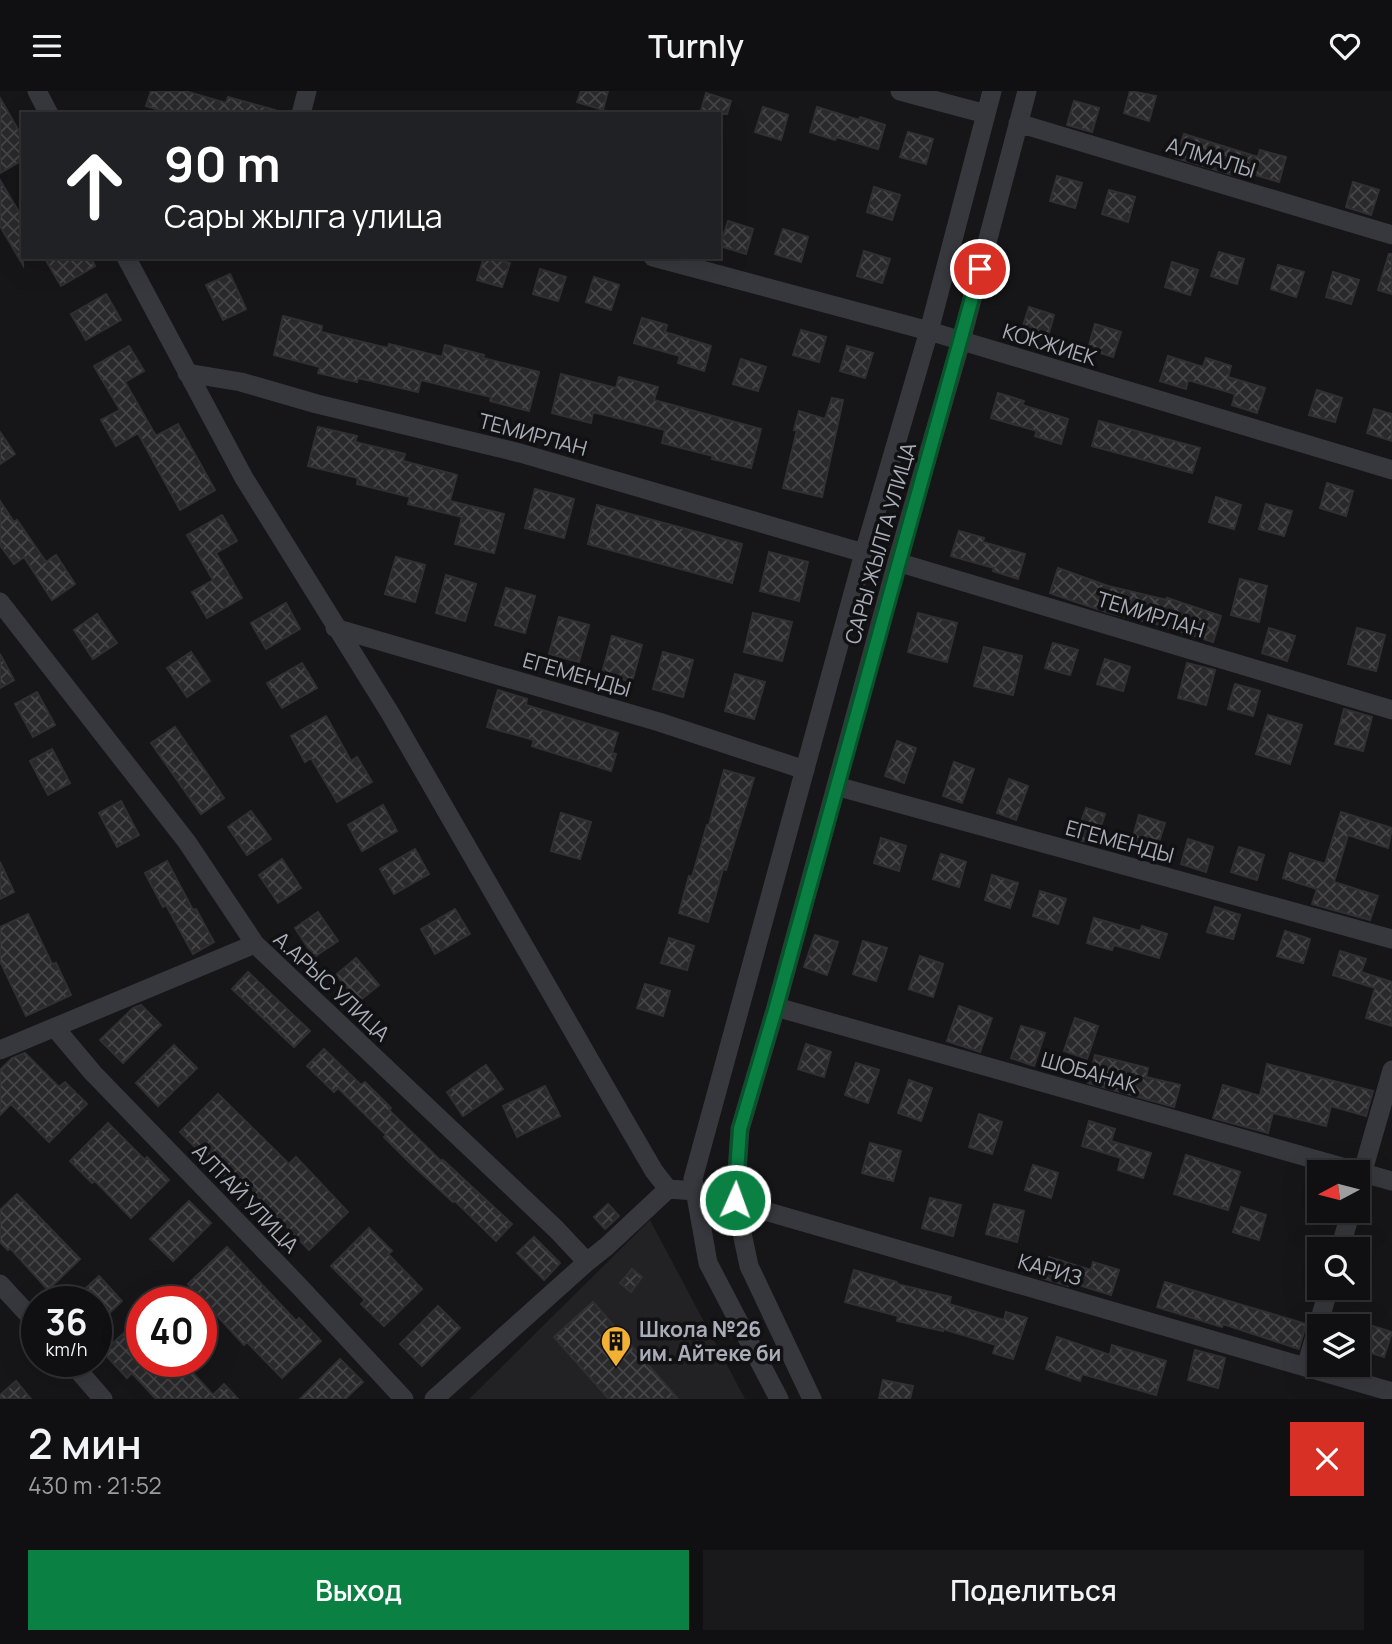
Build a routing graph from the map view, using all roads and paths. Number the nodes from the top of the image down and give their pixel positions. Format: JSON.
{"nodes":[{"id":1,"x":37,"y":91,"type":"edge"},
{"id":2,"x":307,"y":91,"type":"edge"},
{"id":3,"x":900,"y":91,"type":"edge"},
{"id":4,"x":992,"y":91,"type":"edge"},
{"id":5,"x":1027,"y":91,"type":"edge"},
{"id":6,"x":48,"y":112,"type":"edge"},
{"id":7,"x":302,"y":112,"type":"edge"},
{"id":8,"x":986,"y":114,"type":"junction"},
{"id":9,"x":1018,"y":123,"type":"junction"},
{"id":10,"x":1392,"y":235,"type":"edge"},
{"id":11,"x":127,"y":259,"type":"edge"},
{"id":12,"x":660,"y":259,"type":"edge"},
{"id":13,"x":929,"y":331,"type":"junction"},
{"id":14,"x":961,"y":341,"type":"junction"},
{"id":15,"x":187,"y":373,"type":"junction"},
{"id":16,"x":1392,"y":470,"type":"edge"},
{"id":17,"x":864,"y":552,"type":"junction"},
{"id":18,"x":897,"y":562,"type":"junction"},
{"id":19,"x":0,"y":602,"type":"edge"},
{"id":20,"x":335,"y":628,"type":"junction"},
{"id":21,"x":1392,"y":710,"type":"edge"},
{"id":22,"x":805,"y":770,"type":"junction"},
{"id":23,"x":836,"y":786,"type":"junction"},
{"id":24,"x":1392,"y":939,"type":"edge"},
{"id":25,"x":255,"y":944,"type":"junction"},
{"id":26,"x":776,"y":1007,"type":"junction"},
{"id":27,"x":55,"y":1028,"type":"junction"},
{"id":28,"x":2,"y":1045,"type":"edge"},
{"id":29,"x":1392,"y":1070,"type":"edge"},
{"id":30,"x":1366,"y":1160,"type":"edge"},
{"id":31,"x":1307,"y":1164,"type":"edge"},
{"id":32,"x":1370,"y":1180,"type":"edge"},
{"id":33,"x":1392,"y":1181,"type":"edge"},
{"id":34,"x":668,"y":1189,"type":"junction"},
{"id":35,"x":696,"y":1191,"type":"junction"},
{"id":36,"x":735,"y":1200,"type":"junction"},
{"id":37,"x":587,"y":1262,"type":"junction"},
{"id":38,"x":0,"y":1284,"type":"edge"},
{"id":39,"x":21,"y":1307,"type":"edge"},
{"id":40,"x":1307,"y":1367,"type":"edge"},
{"id":41,"x":84,"y":1377,"type":"edge"},
{"id":42,"x":1341,"y":1377,"type":"edge"},
{"id":43,"x":1392,"y":1392,"type":"edge"},
{"id":44,"x":103,"y":1399,"type":"edge"},
{"id":45,"x":404,"y":1399,"type":"edge"},
{"id":46,"x":434,"y":1399,"type":"edge"},
{"id":47,"x":779,"y":1399,"type":"edge"},
{"id":48,"x":812,"y":1399,"type":"edge"}],
"edges":[{"from":1,"to":6,"type":"street"},
{"from":2,"to":7,"type":"street"},
{"from":3,"to":8,"type":"street"},
{"from":4,"to":8,"type":"street","name":"САРЫ ЖЫЛГА УЛИЦА"},
{"from":5,"to":9,"type":"street","name":"САРЫ ЖЫЛГА УЛИЦА"},
{"from":8,"to":13,"type":"street","name":"САРЫ ЖЫЛГА УЛИЦА"},
{"from":9,"to":10,"type":"street","name":"АЛМАЛЫ"},
{"from":9,"to":14,"type":"street","name":"САРЫ ЖЫЛГА УЛИЦА"},
{"from":11,"to":15,"type":"street"},
{"from":12,"to":13,"type":"street","name":"КОКЖИЕК"},
{"from":13,"to":14,"type":"street","name":"КОКЖИЕК"},
{"from":13,"to":17,"type":"street","name":"САРЫ ЖЫЛГА УЛИЦА"},
{"from":14,"to":16,"type":"street","name":"КОКЖИЕК"},
{"from":14,"to":18,"type":"street","name":"САРЫ ЖЫЛГА УЛИЦА"},
{"from":15,"to":17,"type":"street","name":"ТЕМИРЛАН"},
{"from":15,"to":20,"type":"street"},
{"from":17,"to":22,"type":"street","name":"САРЫ ЖЫЛГА УЛИЦА"},
{"from":18,"to":21,"type":"street","name":"ТЕМИРЛАН"},
{"from":18,"to":23,"type":"street","name":"САРЫ ЖЫЛГА УЛИЦА"},
{"from":19,"to":25,"type":"street","name":"А.АРЫС УЛИЦА"},
{"from":20,"to":22,"type":"street","name":"ЕГЕМЕНДЫ"},
{"from":20,"to":34,"type":"street"},
{"from":22,"to":35,"type":"street","name":"САРЫ ЖЫЛГА УЛИЦА"},
{"from":23,"to":24,"type":"street","name":"ЕГЕМЕНДЫ"},
{"from":23,"to":26,"type":"street","name":"САРЫ ЖЫЛГА УЛИЦА"},
{"from":25,"to":27,"type":"street"},
{"from":25,"to":37,"type":"street","name":"А.АРЫС УЛИЦА"},
{"from":26,"to":31,"type":"street","name":"ШОБАНАК"},
{"from":26,"to":36,"type":"street","name":"САРЫ ЖЫЛГА УЛИЦА"},
{"from":27,"to":28,"type":"street"},
{"from":27,"to":45,"type":"street","name":"АЛТАЙ УЛИЦА"},
{"from":29,"to":30,"type":"street"},
{"from":32,"to":33,"type":"street","name":"ШОБАНАК"},
{"from":34,"to":35,"type":"street"},
{"from":34,"to":37,"type":"street"},
{"from":35,"to":36,"type":"street","name":"КАРИЗ"},
{"from":35,"to":47,"type":"street","name":"САРЫ ЖЫЛГА УЛИЦА"},
{"from":36,"to":40,"type":"street","name":"КАРИЗ"},
{"from":36,"to":48,"type":"street","name":"САРЫ ЖЫЛГА УЛИЦА"},
{"from":37,"to":46,"type":"street"},
{"from":38,"to":39,"type":"street"},
{"from":41,"to":44,"type":"street"},
{"from":42,"to":43,"type":"street","name":"КАРИЗ"}]}
